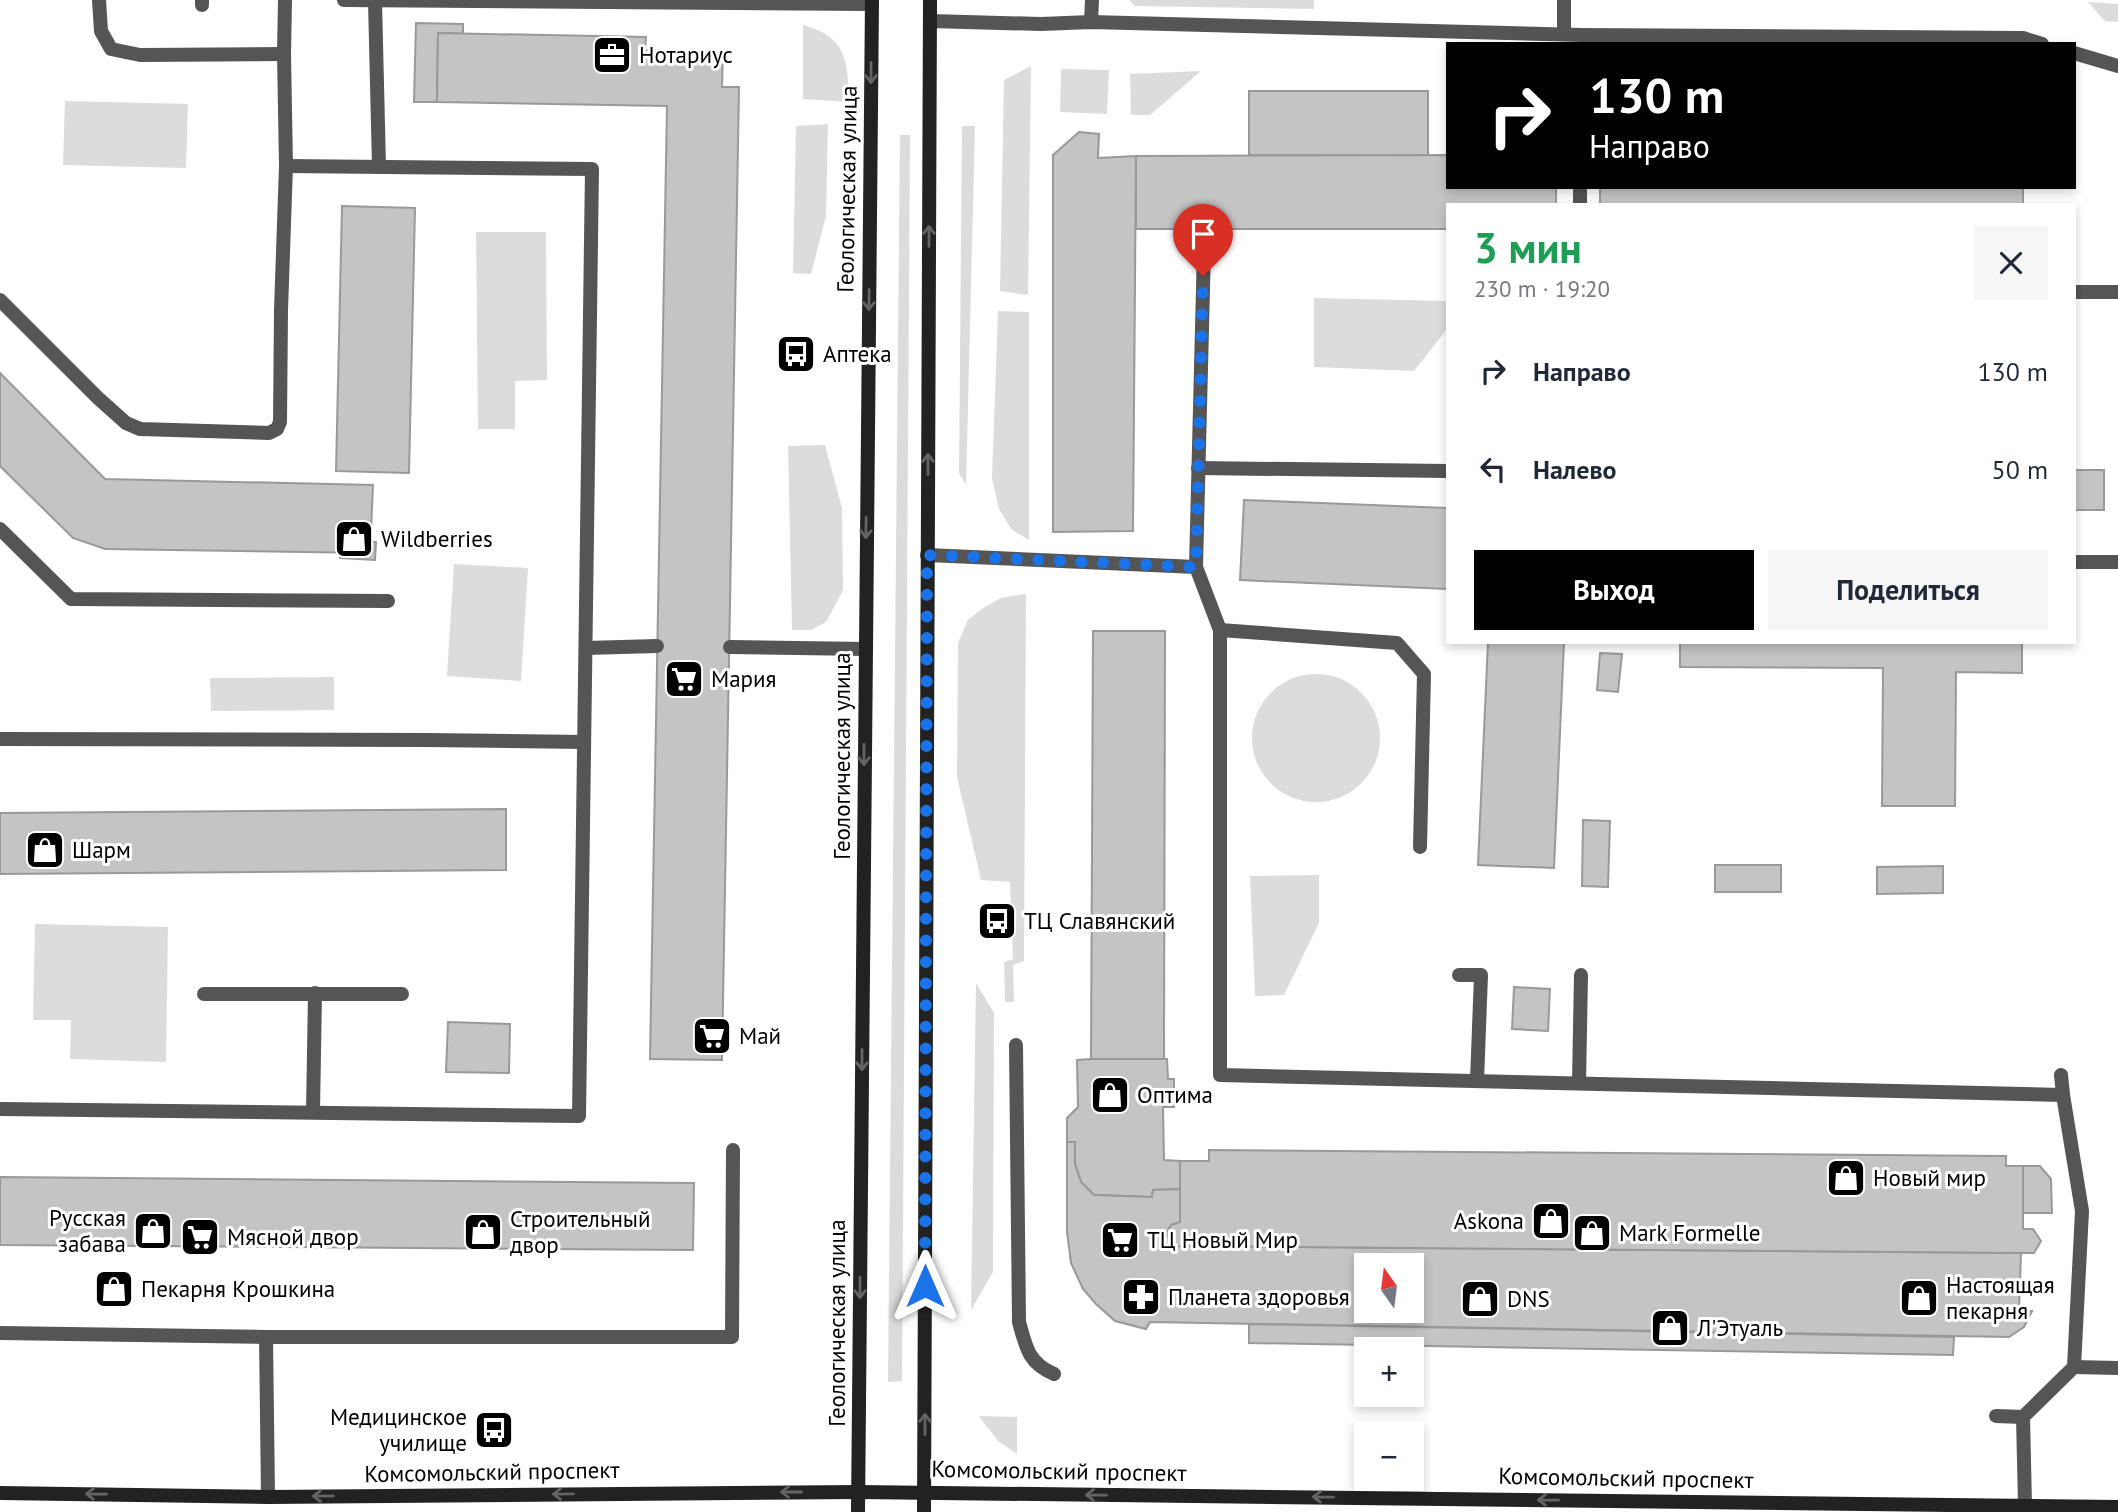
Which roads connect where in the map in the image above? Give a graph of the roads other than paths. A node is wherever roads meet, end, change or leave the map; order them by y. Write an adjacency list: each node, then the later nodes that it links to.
1 (99, 0): 16 (street)
2 (285, 0): 16 (street)
3 (344, 0): 8 (street)
4 (483, 0): 8 (street); 9 (street)
5 (930, 0): 11 (main road)
6 (1092, 0): 12 (street)
7 (1564, 0): 13 (street)
8 (375, 1): 20 (street)
9 (729, 1): 10 (street)
10 (872, 2): 37 (main road, Геологическая улица, one-way to 37)
11 (930, 21): 12 (street); 28 (main road, one-way to 11)
12 (1091, 22): 13 (street)
13 (1564, 34): 14 (street)
14 (1582, 39): 15 (street)
15 (2036, 42)
16 (284, 54): 19 (street)
17 (2076, 54): 18 (street)
18 (2118, 66)
19 (286, 166): 20 (street); 24 (street)
20 (379, 167): 36 (street)
21 (1204, 249): 25 (street)
22 (2076, 292): 23 (street)
23 (2118, 292)
24 (0, 300)
25 (1198, 468): 26 (street); 31 (street)
26 (1446, 471)
27 (0, 529): 32 (street)
28 (927, 555): 31 (street); 62 (main road, one-way to 28)
29 (2076, 562): 30 (street)
30 (2118, 562)
31 (1196, 567): 33 (street)
32 (388, 601)
33 (1220, 630): 40 (street); 48 (street)
34 (657, 646): 36 (street)
35 (730, 647): 37 (street)
36 (586, 648): 39 (street)
37 (865, 649): 61 (main road, Геологическая улица, one-way to 61)
38 (0, 739): 39 (street)
39 (584, 742): 52 (street)
40 (1420, 847)
41 (1459, 975): 48 (street)
42 (1581, 975): 49 (street)
43 (315, 993): 44 (street); 45 (street); 52 (street)
44 (204, 994)
45 (402, 994)
46 (1016, 1045): 58 (street)
47 (2061, 1075): 50 (street)
48 (1477, 1081): 49 (street)
49 (1578, 1083): 50 (street)
50 (2063, 1095): 56 (street)
51 (0, 1108): 52 (street)
52 (313, 1112)
53 (733, 1150): 55 (street)
54 (0, 1333): 55 (street)
55 (266, 1337): 64 (street)
56 (2074, 1367): 57 (street); 60 (street)
57 (2118, 1368)
58 (1054, 1374)
59 (1996, 1416): 60 (street)
60 (2023, 1417): 65 (street)
61 (859, 1492): 62 (main road, Комсомольский проспект); 64 (main road, Комсомольский проспект, one-way to 64); 67 (main road, Геологическая улица)
62 (925, 1492): 65 (main road, Комсомольский проспект, one-way to 62); 68 (main road)
63 (0, 1493): 64 (main road, Комсомольский проспект, one-way to 63)
64 (268, 1497)
65 (2025, 1504): 66 (main road, Комсомольский проспект)
66 (2118, 1507)
67 (858, 1512)
68 (924, 1512)

